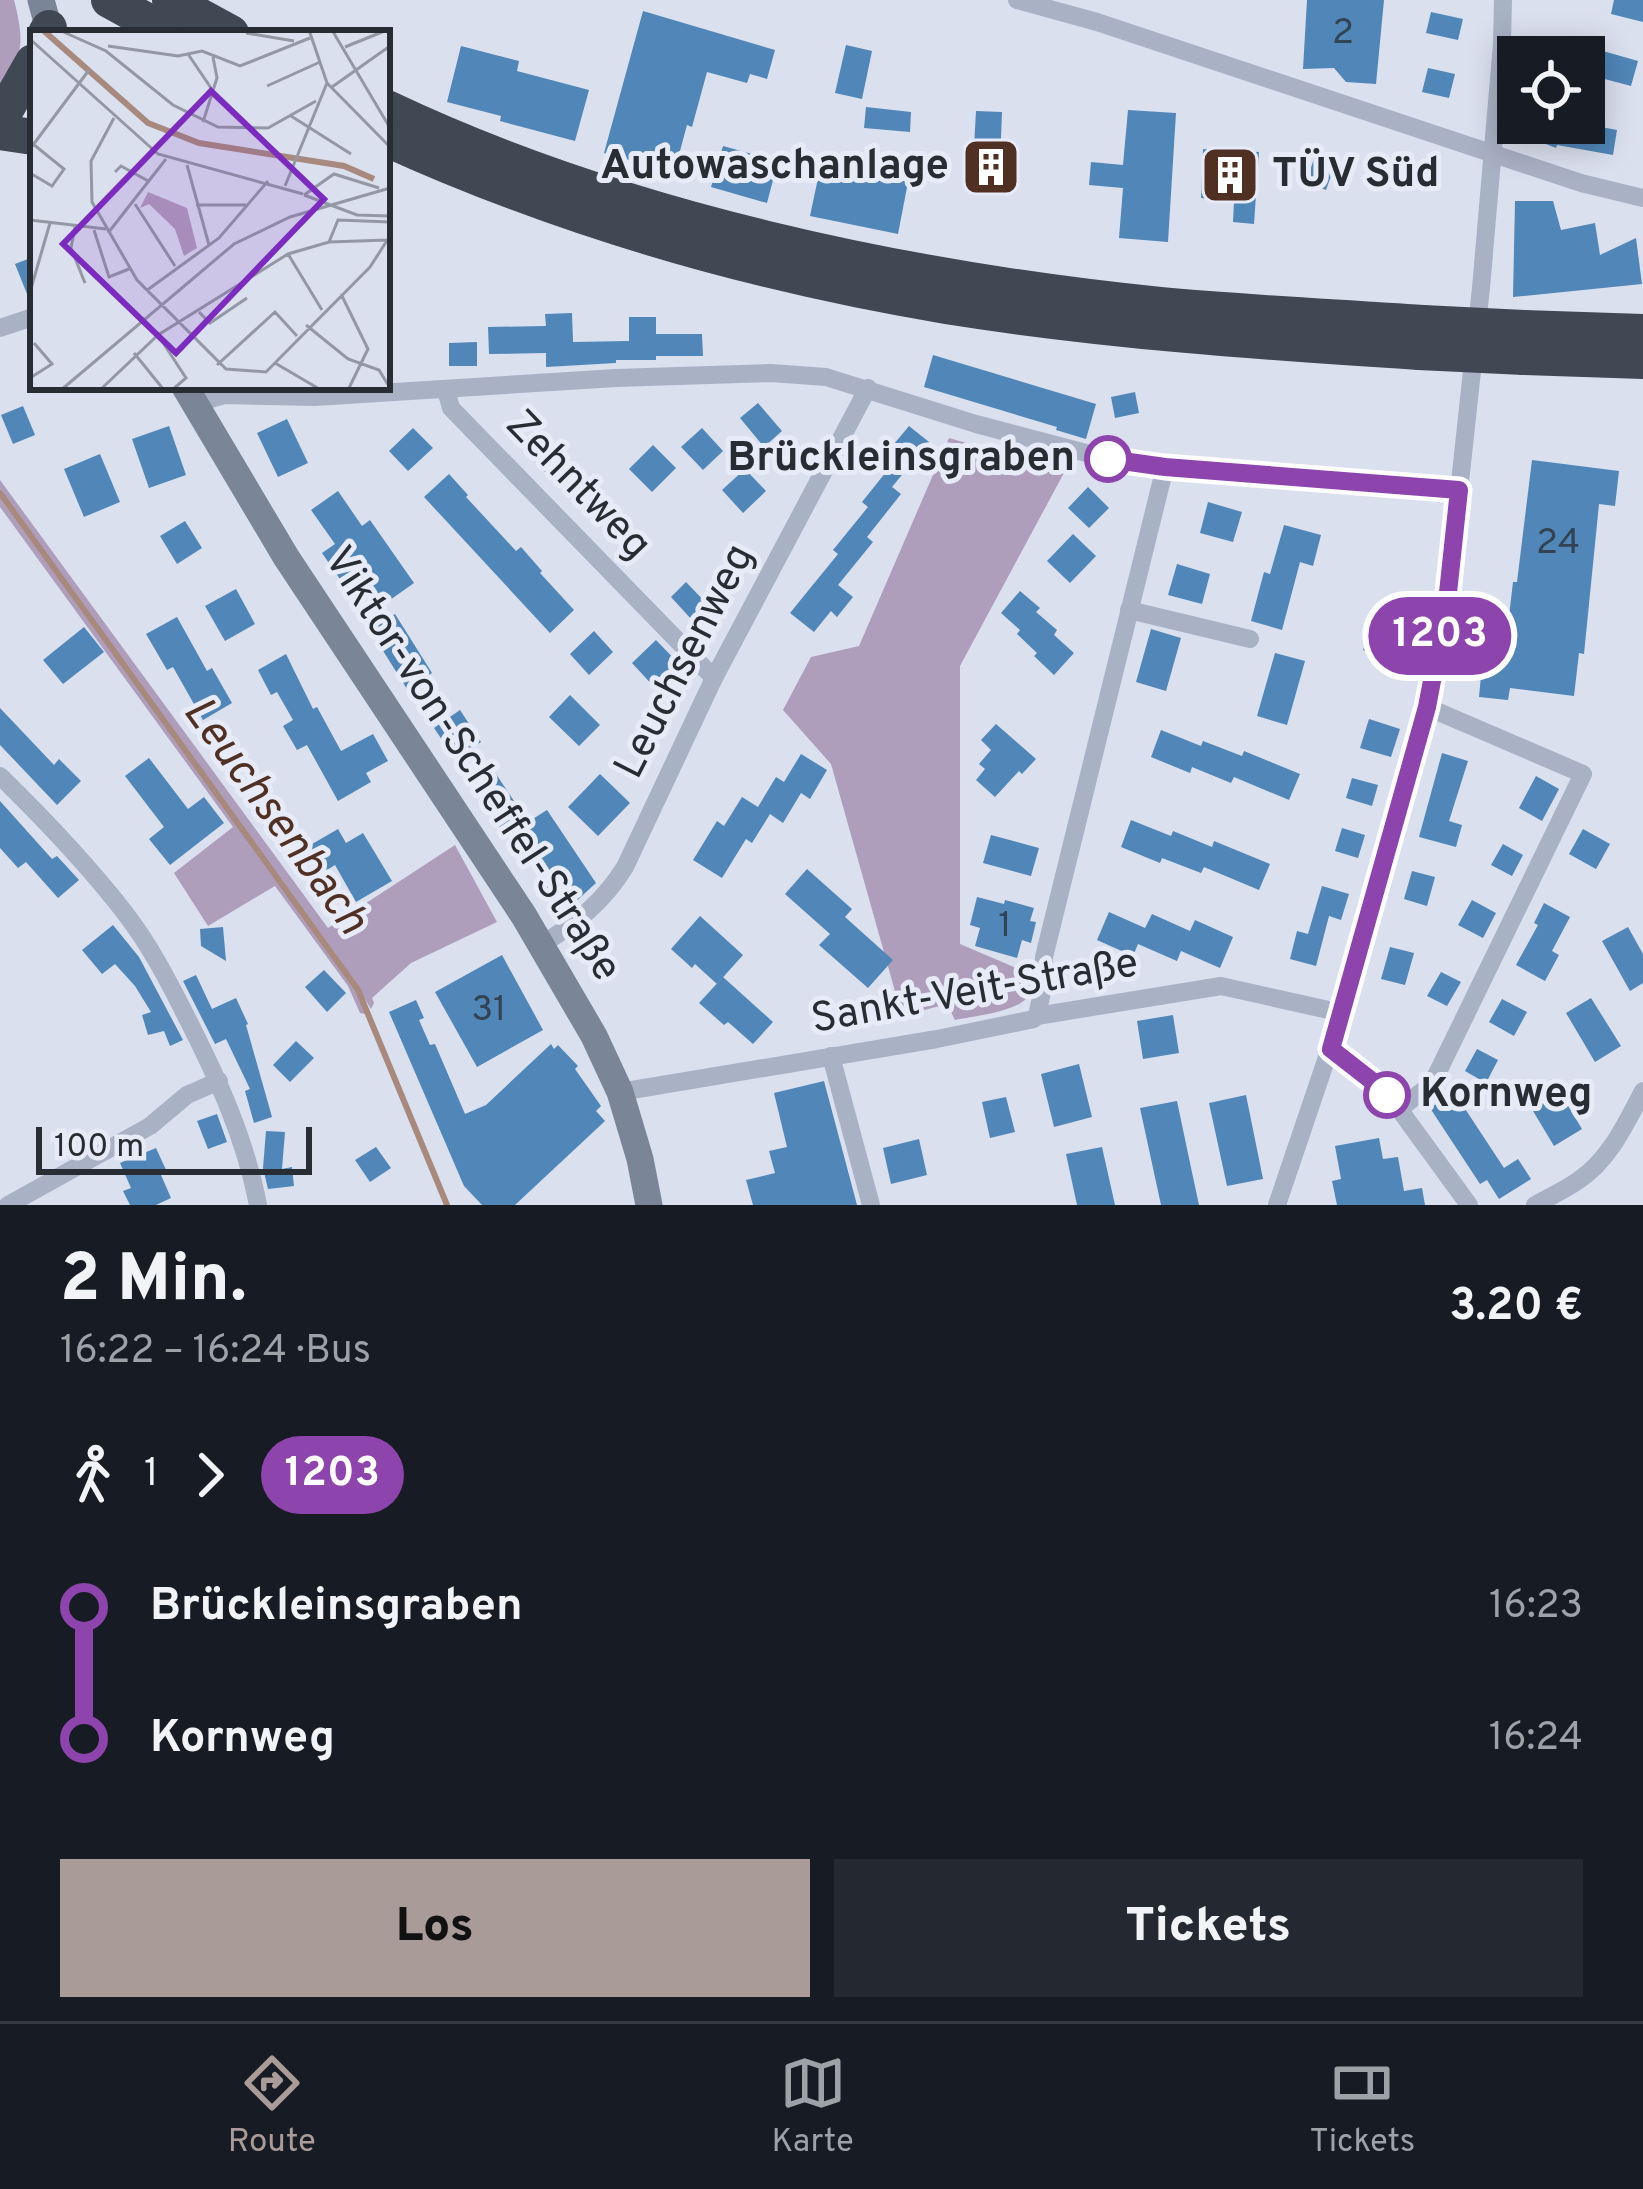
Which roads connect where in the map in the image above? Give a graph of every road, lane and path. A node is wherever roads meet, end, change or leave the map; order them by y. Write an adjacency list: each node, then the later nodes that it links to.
1 (109, 0): 5 (highway)
2 (170, 0): 6 (highway)
3 (1017, 0): 11 (street)
4 (1503, 0): 11 (street)
5 (164, 30)
6 (225, 30)
7 (30, 69): 9 (highway)
8 (390, 109): 17 (highway)
9 (9, 115)
10 (390, 140): 17 (highway)
11 (1493, 155): 13 (street); 24 (street)
12 (1643, 176): 13 (street)
13 (1641, 198)
14 (30, 318): 15 (street)
15 (0, 328)
16 (1643, 332): 18 (highway)
17 (1421, 338): 18 (highway, bridge)
18 (1524, 342): 19 (highway)
19 (1643, 361)
20 (868, 388): 21 (street); 23 (street); 27 (street, Leuchsenweg)
21 (446, 391): 22 (street); 27 (street, Zehntweg)
22 (190, 397): 30 (street, Viktor-von-Scheffel-Straße)
23 (1165, 467): 24 (street); 25 (street)
24 (1459, 490): 28 (street)
25 (1129, 610): 26 (street); 32 (street)
26 (1250, 639)
27 (714, 678): 30 (street, Leuchsenweg)
28 (1427, 707): 31 (street); 38 (street)
29 (0, 776): 35 (street)
30 (542, 944): 37 (street, Viktor-von-Scheffel-Straße)
31 (1342, 1013): 32 (street, Sankt-Veit-Straße); 33 (street)
32 (1036, 1016): 34 (street, Sankt-Veit-Straße)
33 (1331, 1049): 38 (street); 43 (street)
34 (831, 1056): 37 (street, Sankt-Veit-Straße); 42 (street)
35 (219, 1081): 39 (street); 40 (street)
36 (1643, 1091): 45 (street)
37 (620, 1092): 41 (street, Viktor-von-Scheffel-Straße)
38 (1399, 1109): 44 (street)
39 (8, 1205)
40 (258, 1205)
41 (649, 1205)
42 (871, 1205)
43 (1277, 1205)
44 (1468, 1205)
45 (1535, 1205)

